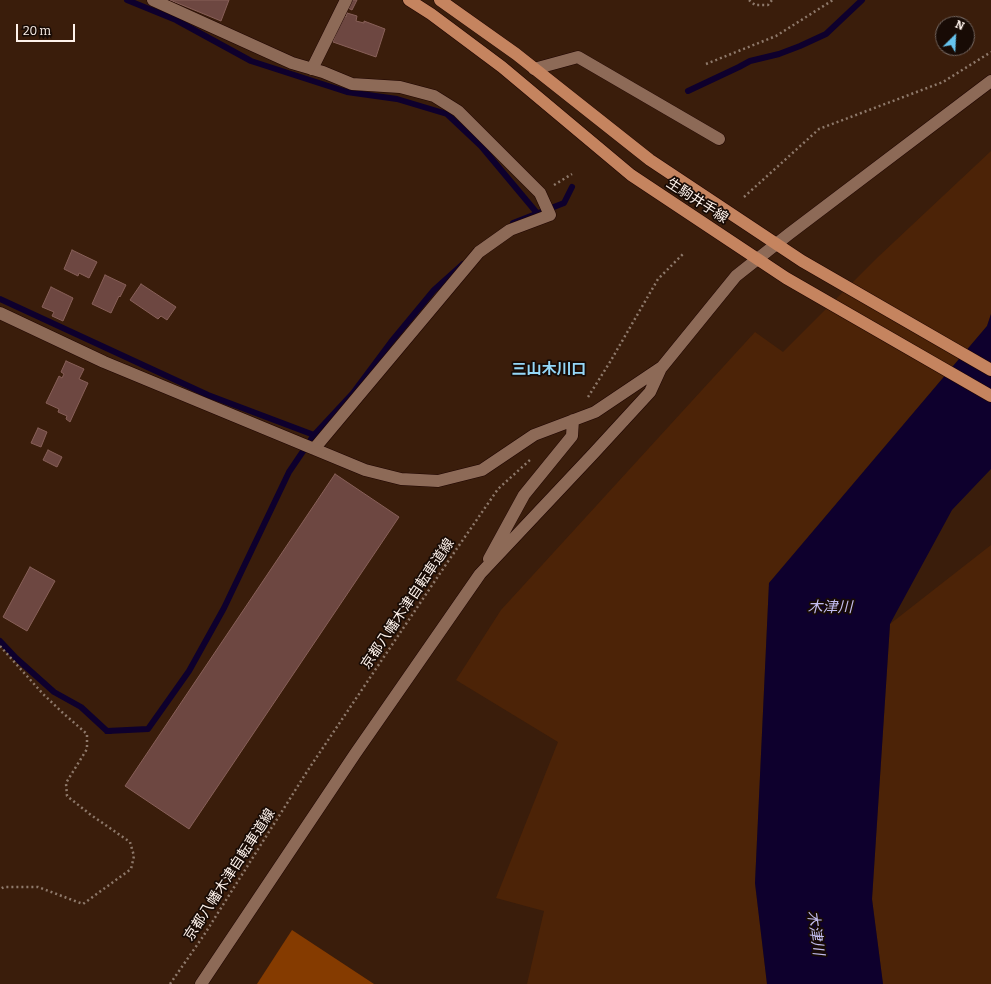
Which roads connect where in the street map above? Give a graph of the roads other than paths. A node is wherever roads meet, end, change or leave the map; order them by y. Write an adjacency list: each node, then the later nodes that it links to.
1 (153, 0): 5 (street)
2 (346, 0): 5 (street)
3 (409, 0): 10 (main road, 生駒井手線)
4 (440, 0): 6 (main road, 生駒井手線)
5 (312, 69): 16 (street)
6 (534, 69): 8 (street); 9 (main road, 生駒井手線)
7 (991, 81): 9 (street)
8 (720, 139)
9 (776, 244): 10 (street); 13 (main road, 生駒井手線)
10 (757, 259): 12 (street); 14 (main road, 生駒井手線)
11 (0, 313): 16 (street)
12 (662, 366): 15 (street); 17 (street)
13 (991, 370)
14 (991, 396)
15 (573, 420): 16 (street); 17 (street)
16 (314, 449)
17 (480, 574): 18 (street)
18 (201, 984)

